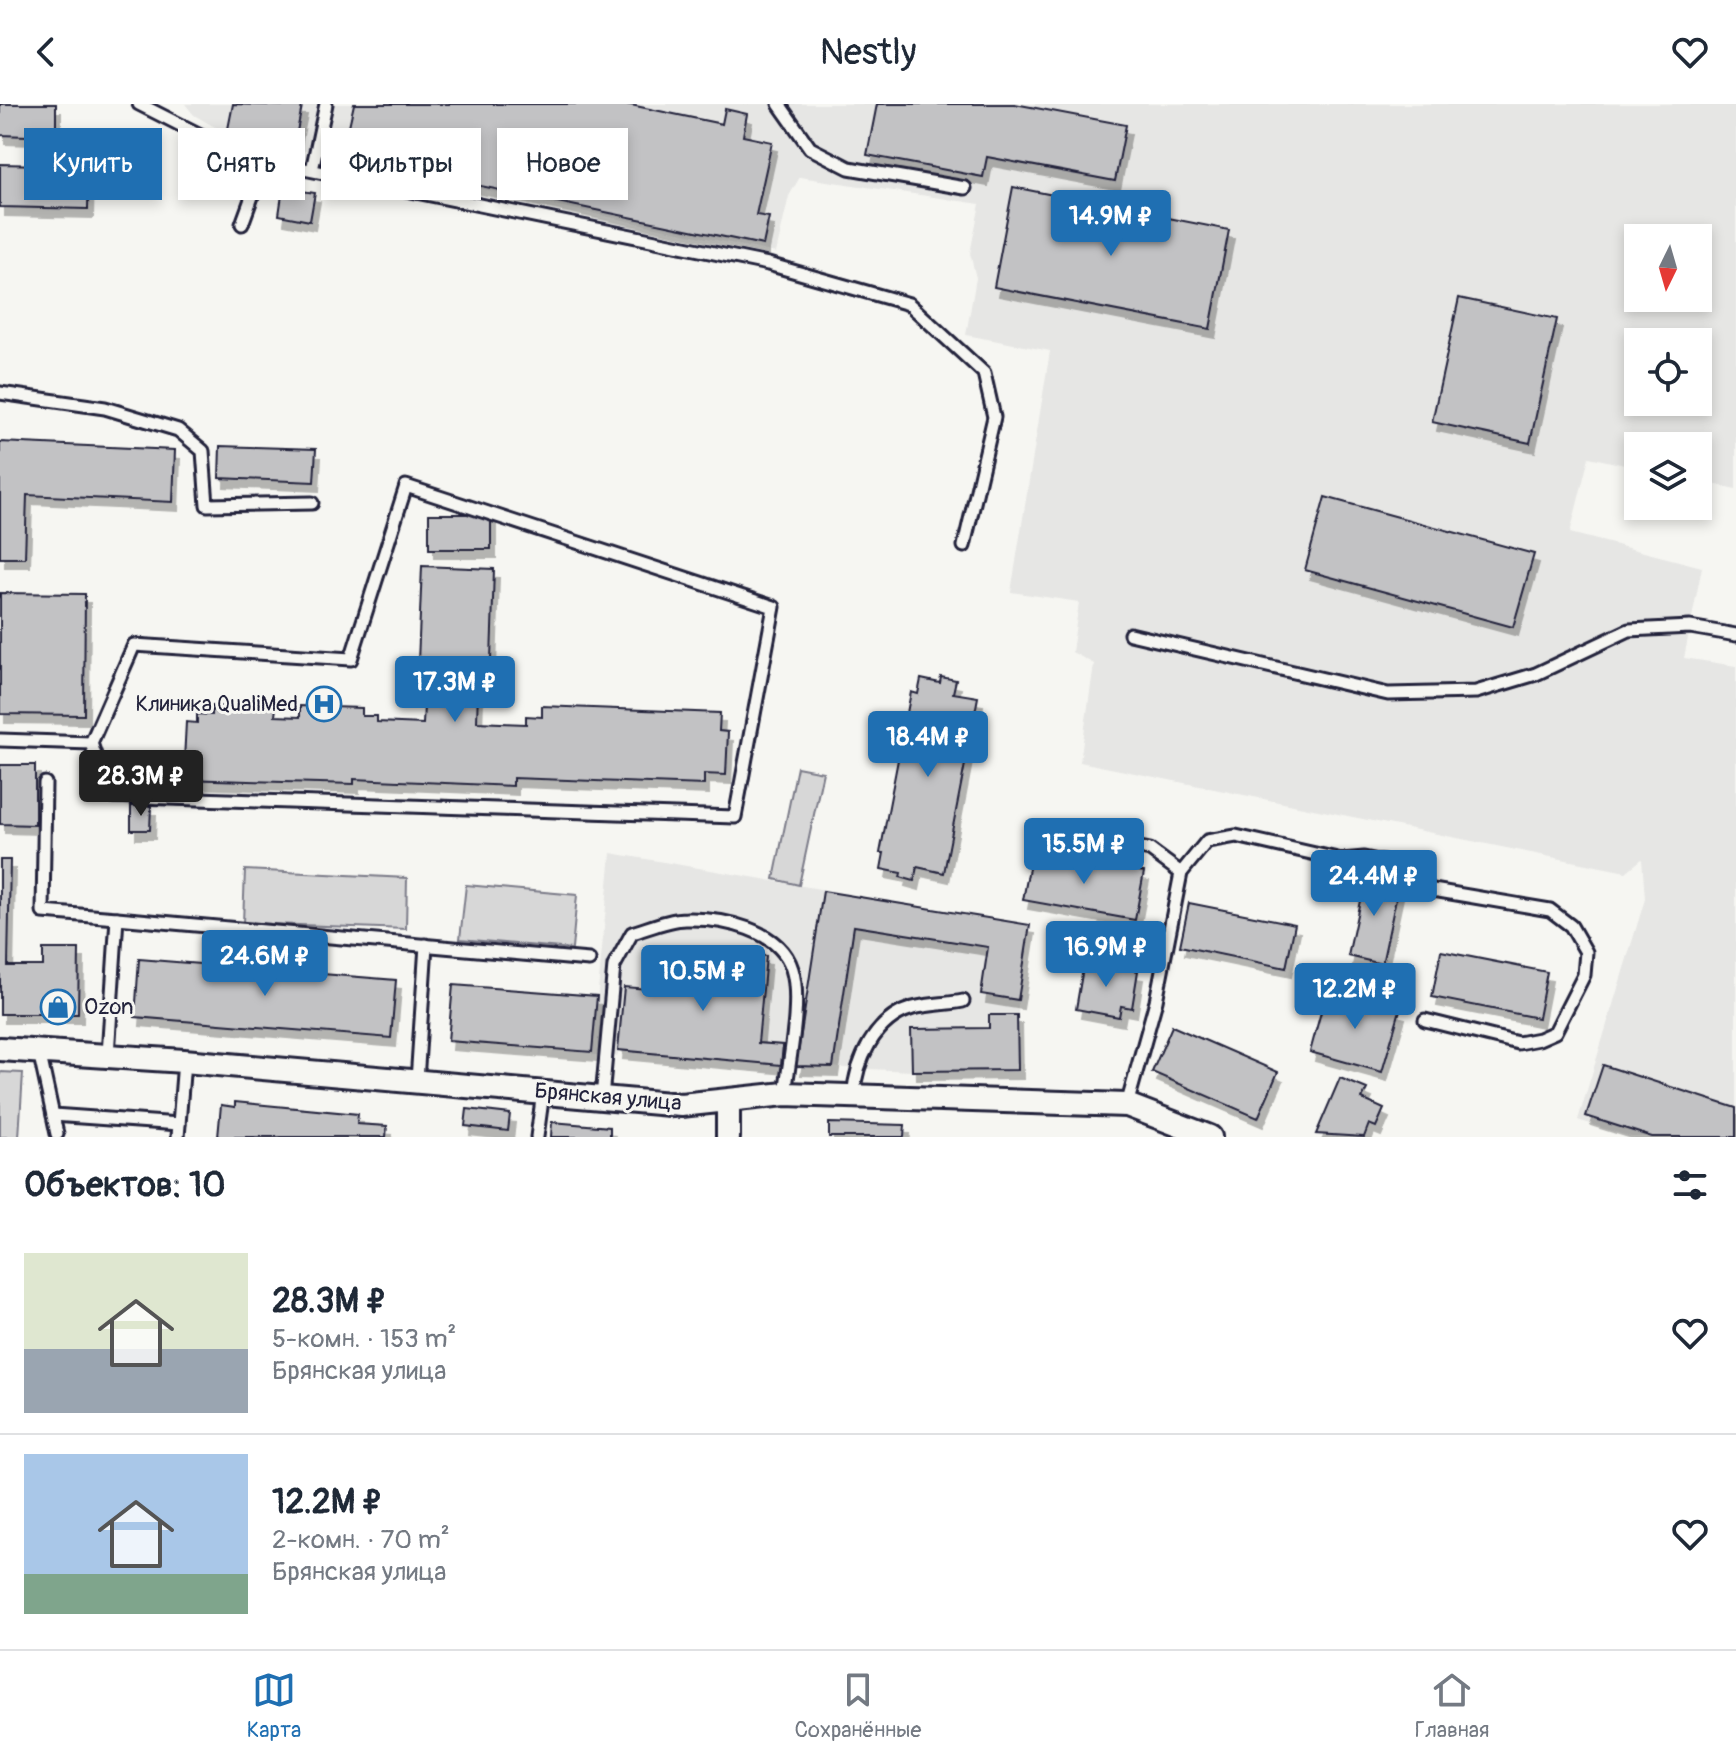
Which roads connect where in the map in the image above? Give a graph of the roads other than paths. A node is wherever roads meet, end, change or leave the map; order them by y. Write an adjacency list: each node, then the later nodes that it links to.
1 (139, 104): 4 (lane)
2 (326, 104): 6 (lane)
3 (779, 104): 7 (lane)
4 (186, 128)
5 (305, 169): 6 (lane)
6 (312, 170): 12 (lane)
7 (965, 188)
8 (251, 200): 9 (lane)
9 (242, 224)
10 (0, 393): 11 (lane)
11 (312, 503)
12 (964, 546)
13 (1130, 634): 14 (lane)
14 (1736, 635)
15 (0, 740): 16 (lane)
16 (91, 743): 16 (lane)
17 (45, 783): 20 (lane)
18 (1063, 832): 19 (lane)
19 (1181, 873): 24 (lane); 35 (lane)
20 (117, 918): 21 (lane); 27 (lane)
21 (426, 945): 22 (lane); 29 (lane)
22 (589, 960)
23 (963, 1001): 32 (lane)
24 (1425, 1020)
25 (0, 1049): 26 (street, Брянская улица)
26 (39, 1051): 27 (street, Брянская улица); 36 (lane)
27 (108, 1055): 28 (street, Брянская улица)
28 (184, 1061): 29 (street, Брянская улица); 37 (lane)
29 (417, 1081): 30 (street, Брянская улица)
30 (543, 1092): 33 (street, Брянская улица); 39 (lane)
31 (785, 1094): 32 (street, Брянская улица); 33 (lane); 34 (street, Брянская улица)
32 (853, 1097): 35 (street, Брянская улица)
33 (602, 1098): 34 (street, Брянская улица)
34 (728, 1102): 40 (street)
35 (1127, 1105): 41 (street, Брянская улица)
36 (53, 1115): 37 (lane); 38 (lane)
37 (179, 1131)
38 (57, 1134)
39 (537, 1137)
40 (728, 1137)
41 (1210, 1137)

